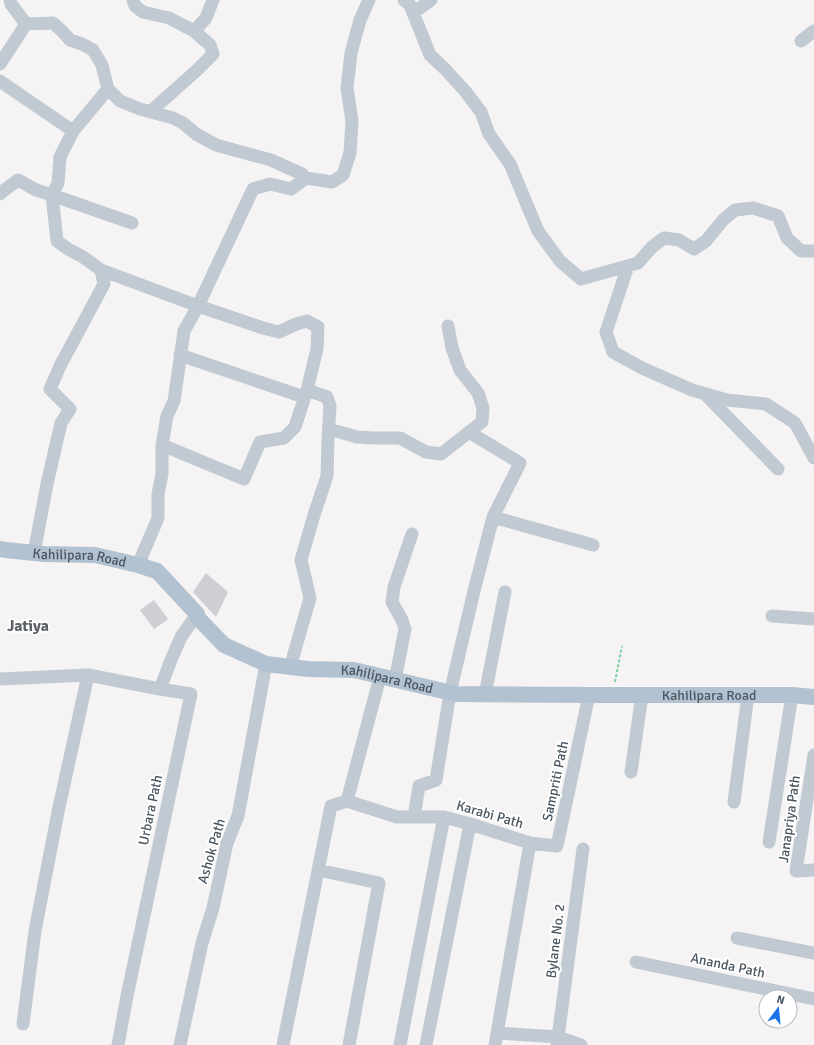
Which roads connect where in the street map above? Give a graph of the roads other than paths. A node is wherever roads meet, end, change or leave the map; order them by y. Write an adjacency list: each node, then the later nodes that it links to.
1 (10, 0): 8 (street)
2 (133, 0): 9 (street)
3 (213, 0): 9 (street)
4 (369, 0): 17 (street)
5 (404, 0): 7 (street)
6 (431, 0): 7 (street)
7 (413, 14): 22 (street)
8 (26, 24): 12 (street); 14 (street)
9 (194, 31): 15 (street)
10 (814, 31): 11 (street)
11 (801, 41)
12 (0, 64)
13 (0, 81): 16 (street)
14 (108, 89): 15 (street); 16 (street)
15 (150, 112): 17 (street)
16 (73, 131): 19 (street)
17 (306, 178): 24 (street)
18 (0, 194): 19 (street)
19 (52, 195): 20 (street); 23 (street)
20 (132, 223)
21 (814, 251): 22 (street)
22 (628, 266): 28 (street)
23 (101, 270): 24 (street); 38 (street)
24 (198, 306): 26 (street); 27 (street)
25 (448, 326): 30 (street)
26 (180, 355): 27 (street); 31 (street)
27 (305, 393): 29 (street); 31 (street)
28 (704, 393): 32 (street); 33 (street)
29 (329, 429): 30 (street); 45 (street)
30 (469, 432): 34 (street)
31 (162, 445): 39 (street)
32 (814, 458)
33 (778, 469)
34 (493, 517): 36 (street); 50 (street)
35 (412, 534): 47 (street)
36 (593, 545)
37 (0, 549): 38 (main road, Kahilipara Road)
38 (34, 553): 39 (main road, Kahilipara Road)
39 (138, 564): 41 (main road, Kahilipara Road)
40 (505, 592): 51 (street)
41 (197, 614): 44 (main road, Kahilipara Road); 49 (street)
42 (772, 616): 43 (street)
43 (814, 619)
44 (266, 664): 45 (main road, Kahilipara Road); 77 (street, Ashok Path)
45 (291, 667): 47 (main road, Kahilipara Road)
46 (88, 676): 48 (street); 49 (street); 73 (street)
47 (388, 678): 50 (main road, Kahilipara Road); 59 (street)
48 (0, 679)
49 (160, 689): 76 (street, Urbara Path)
50 (450, 693): 51 (main road, Kahilipara Road); 61 (street)
51 (485, 695): 52 (main road, Kahilipara Road)
52 (589, 695): 53 (main road, Kahilipara Road); 65 (street, Sampriti Path)
53 (642, 695): 54 (main road, Kahilipara Road); 58 (street)
54 (748, 695): 55 (main road, Kahilipara Road); 60 (street)
55 (792, 695): 56 (main road, Kahilipara Road); 64 (street)
56 (814, 697)
57 (814, 755): 68 (street, Janapriya Path)
58 (631, 772)
59 (347, 801): 61 (street); 67 (street)
60 (734, 802)
61 (414, 817): 62 (street)
62 (444, 817): 63 (street, Karabi Path); 80 (street, Karabi Path)
63 (470, 824): 65 (street, Karabi Path); 81 (street)
64 (769, 842)
65 (530, 843): 74 (street, Karabi Path)
66 (583, 849): 75 (street, Bylane No. 2)
67 (318, 870): 78 (street); 79 (street)
68 (814, 870)
69 (737, 938): 70 (street)
70 (814, 953)
71 (636, 962): 72 (street, Ananda Path)
72 (814, 999)
73 (23, 1024)
74 (496, 1039): 75 (street)
75 (558, 1041): 82 (street)
76 (118, 1045)
77 (180, 1045)
78 (283, 1045)
79 (349, 1045)
80 (400, 1045)
81 (426, 1045)
82 (580, 1045)

